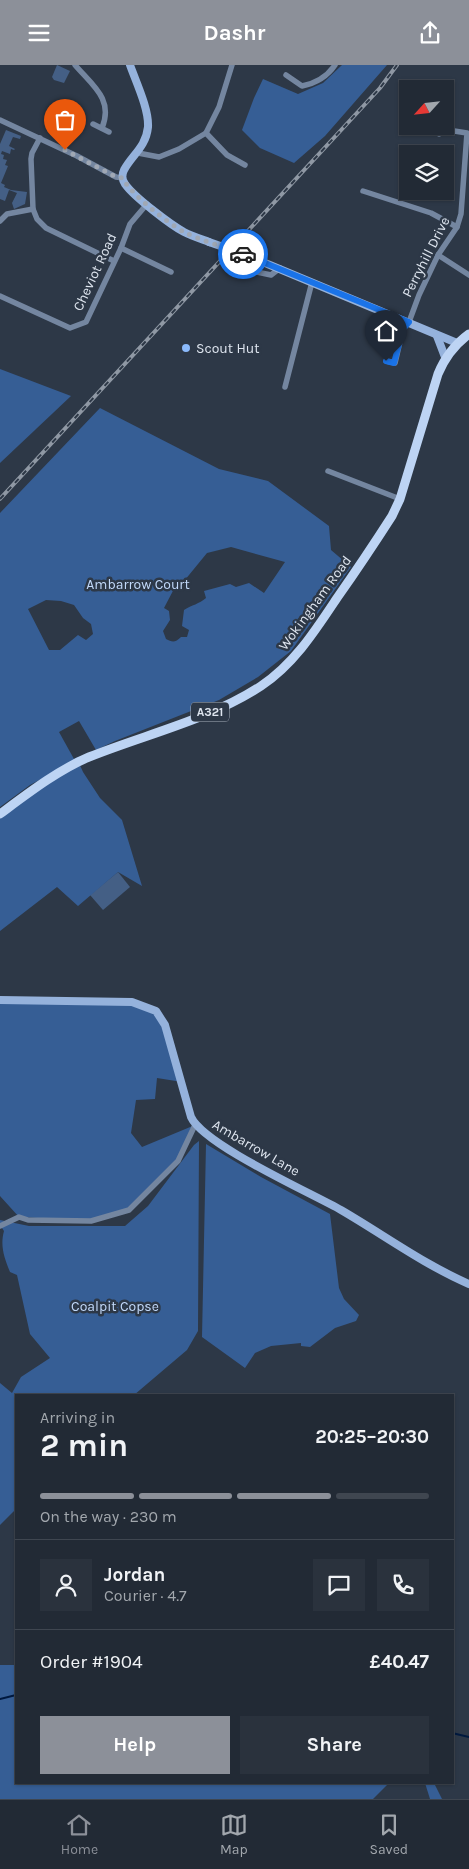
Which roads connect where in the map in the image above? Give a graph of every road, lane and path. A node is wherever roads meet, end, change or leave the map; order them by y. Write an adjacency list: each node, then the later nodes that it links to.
1 (75, 65): 9 (street)
2 (130, 65): 14 (street)
3 (231, 65): 12 (street)
4 (326, 65): 5 (street)
5 (334, 68): 6 (street)
6 (286, 75)
7 (0, 120): 13 (street)
8 (93, 124): 9 (street)
9 (102, 128): 11 (street)
10 (454, 131): 16 (street, Perryhill Drive)
11 (109, 132)
12 (206, 133): 14 (street); 15 (street)
13 (40, 138): 17 (street); 20 (street)
14 (138, 153): 17 (street)
15 (245, 165)
16 (467, 175): 22 (street, Perryhill Drive)
17 (123, 178): 19 (street)
18 (363, 191): 22 (street)
19 (147, 205): 23 (street, Cheviot Road); 26 (street, bridge)
20 (33, 209): 21 (street); 25 (street)
21 (0, 221)
22 (457, 227): 24 (street, Perryhill Drive)
23 (121, 248): 25 (street, Cheviot Road); 28 (street)
24 (438, 255): 29 (street); 32 (street, Perryhill Drive)
25 (114, 261): 31 (street, Cheviot Road)
26 (280, 268): 27 (street); 30 (street)
27 (243, 269)
28 (171, 272)
29 (469, 275)
30 (312, 282): 32 (street); 38 (street)
31 (0, 296)
32 (409, 322): 34 (street); 37 (street, Perryhill Drive)
33 (469, 334): 35 (main road, A321)
34 (438, 336): 35 (street); 36 (street)
35 (457, 343): 36 (main road, Wokingham Road / A321)
36 (445, 357): 40 (main road, Wokingham Road / A321)
37 (386, 361)
38 (285, 387)
39 (328, 471): 40 (street)
40 (400, 499): 41 (main road, Wokingham Road / A321)
41 (0, 814)
42 (0, 1000): 43 (street, Ambarrow Lane)
43 (195, 1125): 44 (street); 45 (street, Ambarrow Lane)
44 (0, 1226)
45 (469, 1284)

